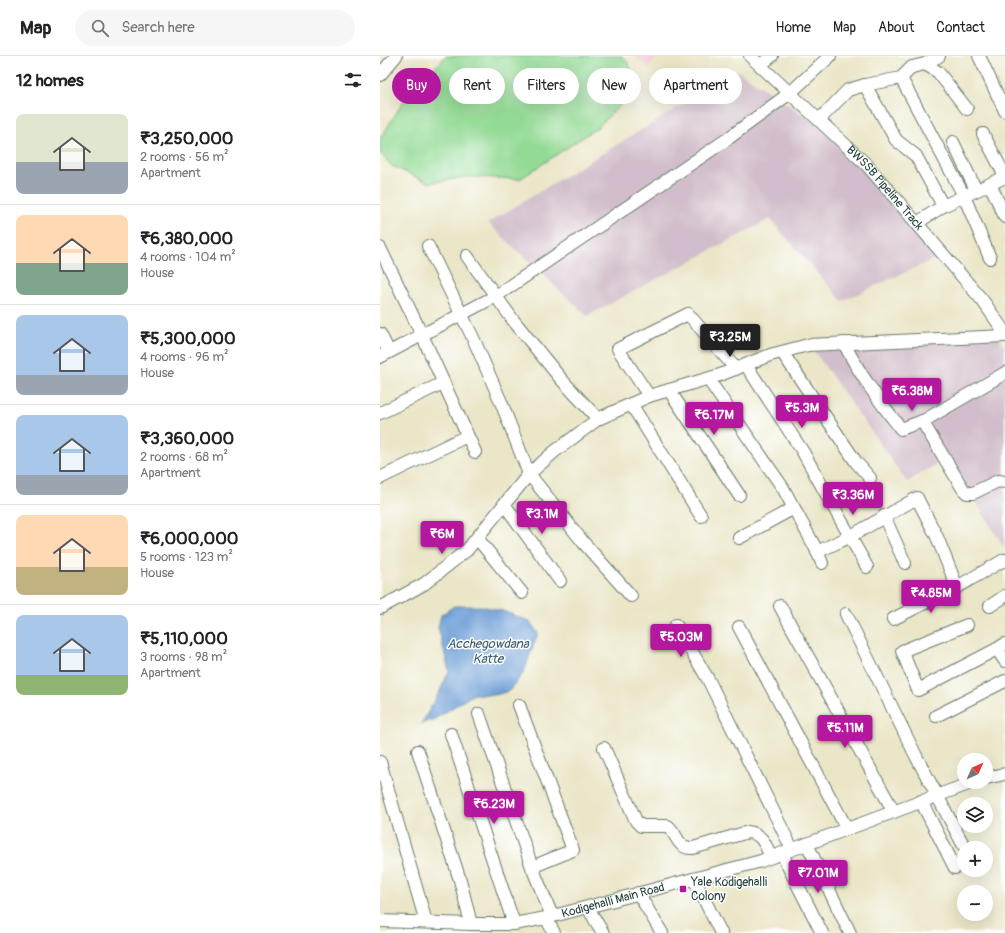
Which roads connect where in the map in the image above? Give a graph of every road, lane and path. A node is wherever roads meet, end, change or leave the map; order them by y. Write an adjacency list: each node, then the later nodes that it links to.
1 (396, 56): 9 (street)
2 (750, 56): 8 (street, BWSSB Pipeline Track)
3 (772, 56): 8 (street)
4 (830, 56): 12 (street)
5 (979, 56): 14 (street)
6 (931, 59): 7 (street); 13 (street)
7 (909, 62): 10 (street)
8 (760, 65): 12 (street, BWSSB Pipeline Track)
9 (380, 76)
10 (901, 78): 11 (street); 21 (street)
11 (865, 85): 15 (street); 22 (street)
12 (790, 93): 15 (street, BWSSB Pipeline Track); 29 (street)
13 (967, 109)
14 (1005, 111)
15 (819, 120): 24 (street, BWSSB Pipeline Track)
16 (983, 134): 18 (street)
17 (953, 142): 20 (street)
18 (1005, 176): 19 (street)
19 (990, 184): 20 (street); 23 (street)
20 (976, 190): 21 (street)
21 (964, 196): 22 (street); 28 (street)
22 (943, 206): 24 (street)
23 (1005, 217)
24 (917, 223): 32 (street, BWSSB Pipeline Track)
25 (428, 246): 30 (street)
26 (380, 248): 33 (street)
27 (467, 256): 29 (street)
28 (990, 258)
29 (496, 296): 30 (street); 45 (street)
30 (461, 315): 33 (street); 49 (street)
31 (380, 334): 36 (street)
32 (1005, 334): 34 (street)
33 (422, 335): 36 (street); 40 (street)
34 (844, 343): 35 (street); 46 (street)
35 (782, 352): 37 (street); 51 (street)
36 (384, 354)
37 (741, 367): 39 (street); 42 (street); 58 (street)
38 (1005, 373): 46 (street)
39 (708, 379): 41 (street); 55 (street)
40 (444, 383): 44 (street); 47 (street)
41 (669, 390): 42 (street); 53 (street)
42 (649, 396): 43 (street)
43 (631, 404): 45 (street); 56 (street)
44 (380, 413)
45 (598, 419): 49 (street)
46 (922, 421): 52 (street)
47 (467, 436): 48 (street); 50 (street)
48 (475, 452)
49 (529, 474): 54 (street); 67 (street)
50 (380, 478)
51 (870, 478)
52 (1005, 482)
53 (739, 495)
54 (504, 504): 59 (street); 64 (street)
55 (794, 508): 58 (street); 60 (street)
56 (701, 516)
57 (884, 516): 58 (street); 62 (street); 65 (street)
58 (851, 536): 63 (street)
59 (477, 538): 66 (street); 71 (street)
60 (739, 538)
61 (1005, 561): 65 (street)
62 (905, 563)
63 (867, 567)
64 (560, 581)
65 (957, 587): 73 (street)
66 (522, 593)
67 (631, 596)
68 (1005, 596): 70 (street)
69 (780, 606): 92 (street)
70 (990, 606)
71 (380, 608)
72 (846, 614): 90 (street)
73 (893, 619)
74 (676, 625): 96 (street)
75 (967, 625): 77 (street)
76 (738, 627): 93 (street)
77 (1001, 646): 78 (street)
78 (1005, 662)
79 (1005, 681): 82 (street)
80 (519, 705): 97 (street)
81 (479, 714): 97 (street)
82 (936, 716)
83 (451, 734): 106 (street)
84 (604, 748): 96 (street)
85 (418, 751): 105 (street)
86 (380, 762): 104 (street)
87 (1005, 774): 88 (street)
88 (993, 777)
89 (957, 788): 90 (street, Kodigehalli Main Road)
90 (937, 795): 91 (street, Kodigehalli Main Road); 94 (street)
91 (922, 801): 92 (street, Kodigehalli Main Road); 98 (street)
92 (894, 812): 93 (street, Kodigehalli Main Road)
93 (846, 829): 95 (street, Kodigehalli Main Road)
94 (961, 841)
95 (806, 844): 96 (street, Kodigehalli Main Road); 113 (street)
96 (781, 853): 99 (street, Kodigehalli Main Road); 112 (street)
97 (532, 867): 102 (street)
98 (955, 868)
99 (694, 878): 100 (street, Kodigehalli Main Road); 111 (street)
100 (638, 893): 101 (street, Kodigehalli Main Road); 110 (street)
101 (588, 908): 102 (street, Kodigehalli Main Road); 109 (street)
102 (549, 917): 106 (street, Kodigehalli Main Road); 108 (street)
103 (380, 921): 104 (street, Kodigehalli Main Road)
104 (426, 922): 107 (street, Kodigehalli Main Road)
105 (471, 924): 106 (street, Kodigehalli Main Road); 107 (street, Kodigehalli Main Road)
106 (514, 924)
107 (446, 928)
108 (554, 933)
109 (603, 933)
110 (662, 933)
111 (721, 933)
112 (822, 933)
113 (850, 933)

